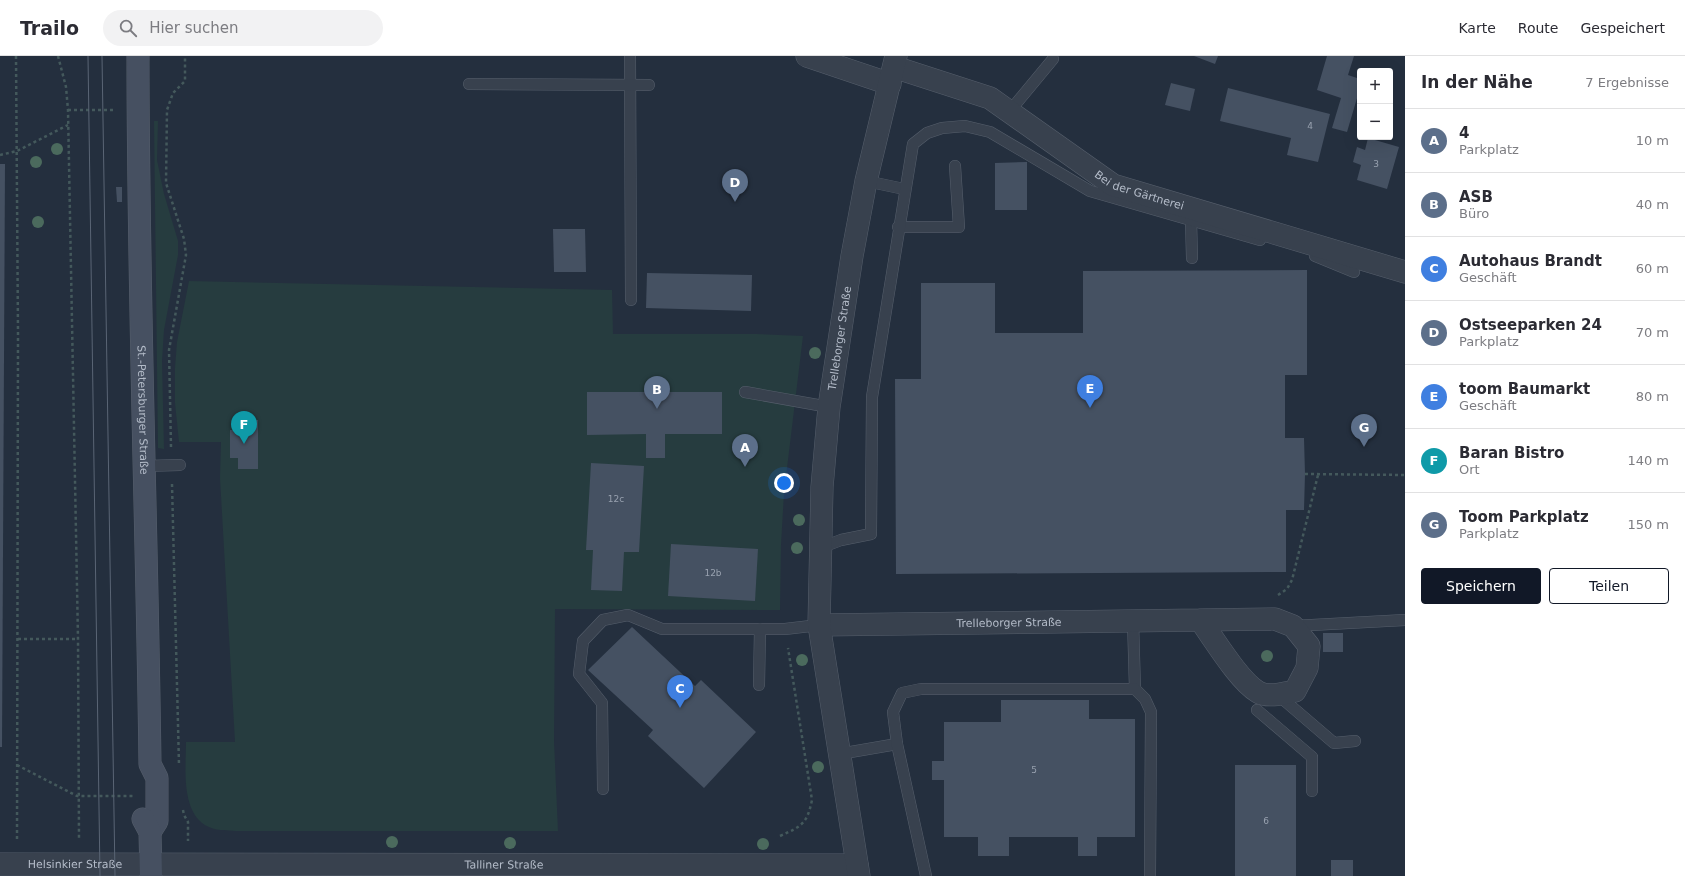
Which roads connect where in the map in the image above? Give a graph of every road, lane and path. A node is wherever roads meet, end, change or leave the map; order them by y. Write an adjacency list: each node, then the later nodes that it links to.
1 (16, 56): 16 (path)
2 (58, 56): 12 (path)
3 (138, 56): 30 (main road, St.-Petersburger Straße)
4 (185, 56): 29 (path)
5 (630, 56): 10 (lane)
6 (807, 56): 8 (street, Bei der Gärtnerei)
7 (1053, 59): 14 (lane)
8 (893, 69): 14 (street, Bei der Gärtnerei); 19 (street, Trelleborger Straße)
9 (469, 84): 10 (lane)
10 (631, 85): 11 (lane); 26 (lane)
11 (649, 85)
12 (68, 110): 13 (path); 15 (path)
13 (116, 110)
14 (1009, 112): 25 (street, Bei der Gärtnerei)
15 (68, 125): 16 (path); 44 (path)
16 (17, 151): 17 (path); 43 (path)
17 (0, 155)
18 (955, 166): 22 (lane)
19 (866, 181): 20 (lane); 28 (street, Trelleborger Straße)
20 (904, 189): 21 (lane); 22 (lane)
21 (1191, 220): 23 (lane); 24 (lane)
22 (898, 227): 34 (lane)
23 (1192, 258)
24 (1354, 272)
25 (1405, 272)
26 (631, 300)
27 (745, 392): 28 (lane)
28 (829, 407): 34 (street, Trelleborger Straße)
29 (176, 465): 30 (lane); 54 (path)
30 (145, 466): 52 (main road, St.-Petersburger Straße)
31 (1305, 474): 32 (path)
32 (1318, 475): 33 (path); 35 (path)
33 (1405, 475)
34 (820, 548): 39 (street, Trelleborger Straße)
35 (1277, 596)
36 (1200, 620): 38 (street, Trelleborger Straße); 40 (street, Trelleborger Straße); 47 (street)
37 (1405, 620): 40 (lane)
38 (1134, 621): 39 (street, Trelleborger Straße); 46 (lane)
39 (819, 625): 42 (lane); 51 (street, Trelleborger Straße)
40 (1293, 626): 47 (street)
41 (760, 630): 42 (lane); 45 (lane); 55 (lane)
42 (785, 630): 61 (path)
43 (18, 639): 44 (path); 53 (path)
44 (78, 639): 57 (path)
45 (759, 685)
46 (1135, 689): 50 (lane); 69 (lane)
47 (1278, 695): 49 (lane)
48 (1257, 710): 56 (lane)
49 (1355, 741)
50 (897, 744): 51 (lane); 68 (lane)
51 (839, 754): 67 (street, Trelleborger Straße)
52 (150, 764): 58 (main road, St.-Petersburger Straße); 60 (main road, St.-Petersburger Straße)
53 (17, 765): 57 (path); 62 (path)
54 (179, 773)
55 (603, 789)
56 (1312, 791)
57 (78, 796): 58 (path); 59 (path)
58 (142, 796): 60 (main road, St.-Petersburger Straße)
59 (78, 832)
60 (150, 832): 63 (main road, St.-Petersburger Straße)
61 (780, 836)
62 (8, 864): 63 (street, Helsinkier Straße)
63 (151, 870): 64 (street, Talliner Straße)
64 (557, 870): 65 (street, Talliner Straße)
65 (628, 870): 66 (street, Talliner Straße)
66 (719, 870): 67 (street, Talliner Straße)
67 (858, 870)
68 (926, 876)
69 (1150, 876)

